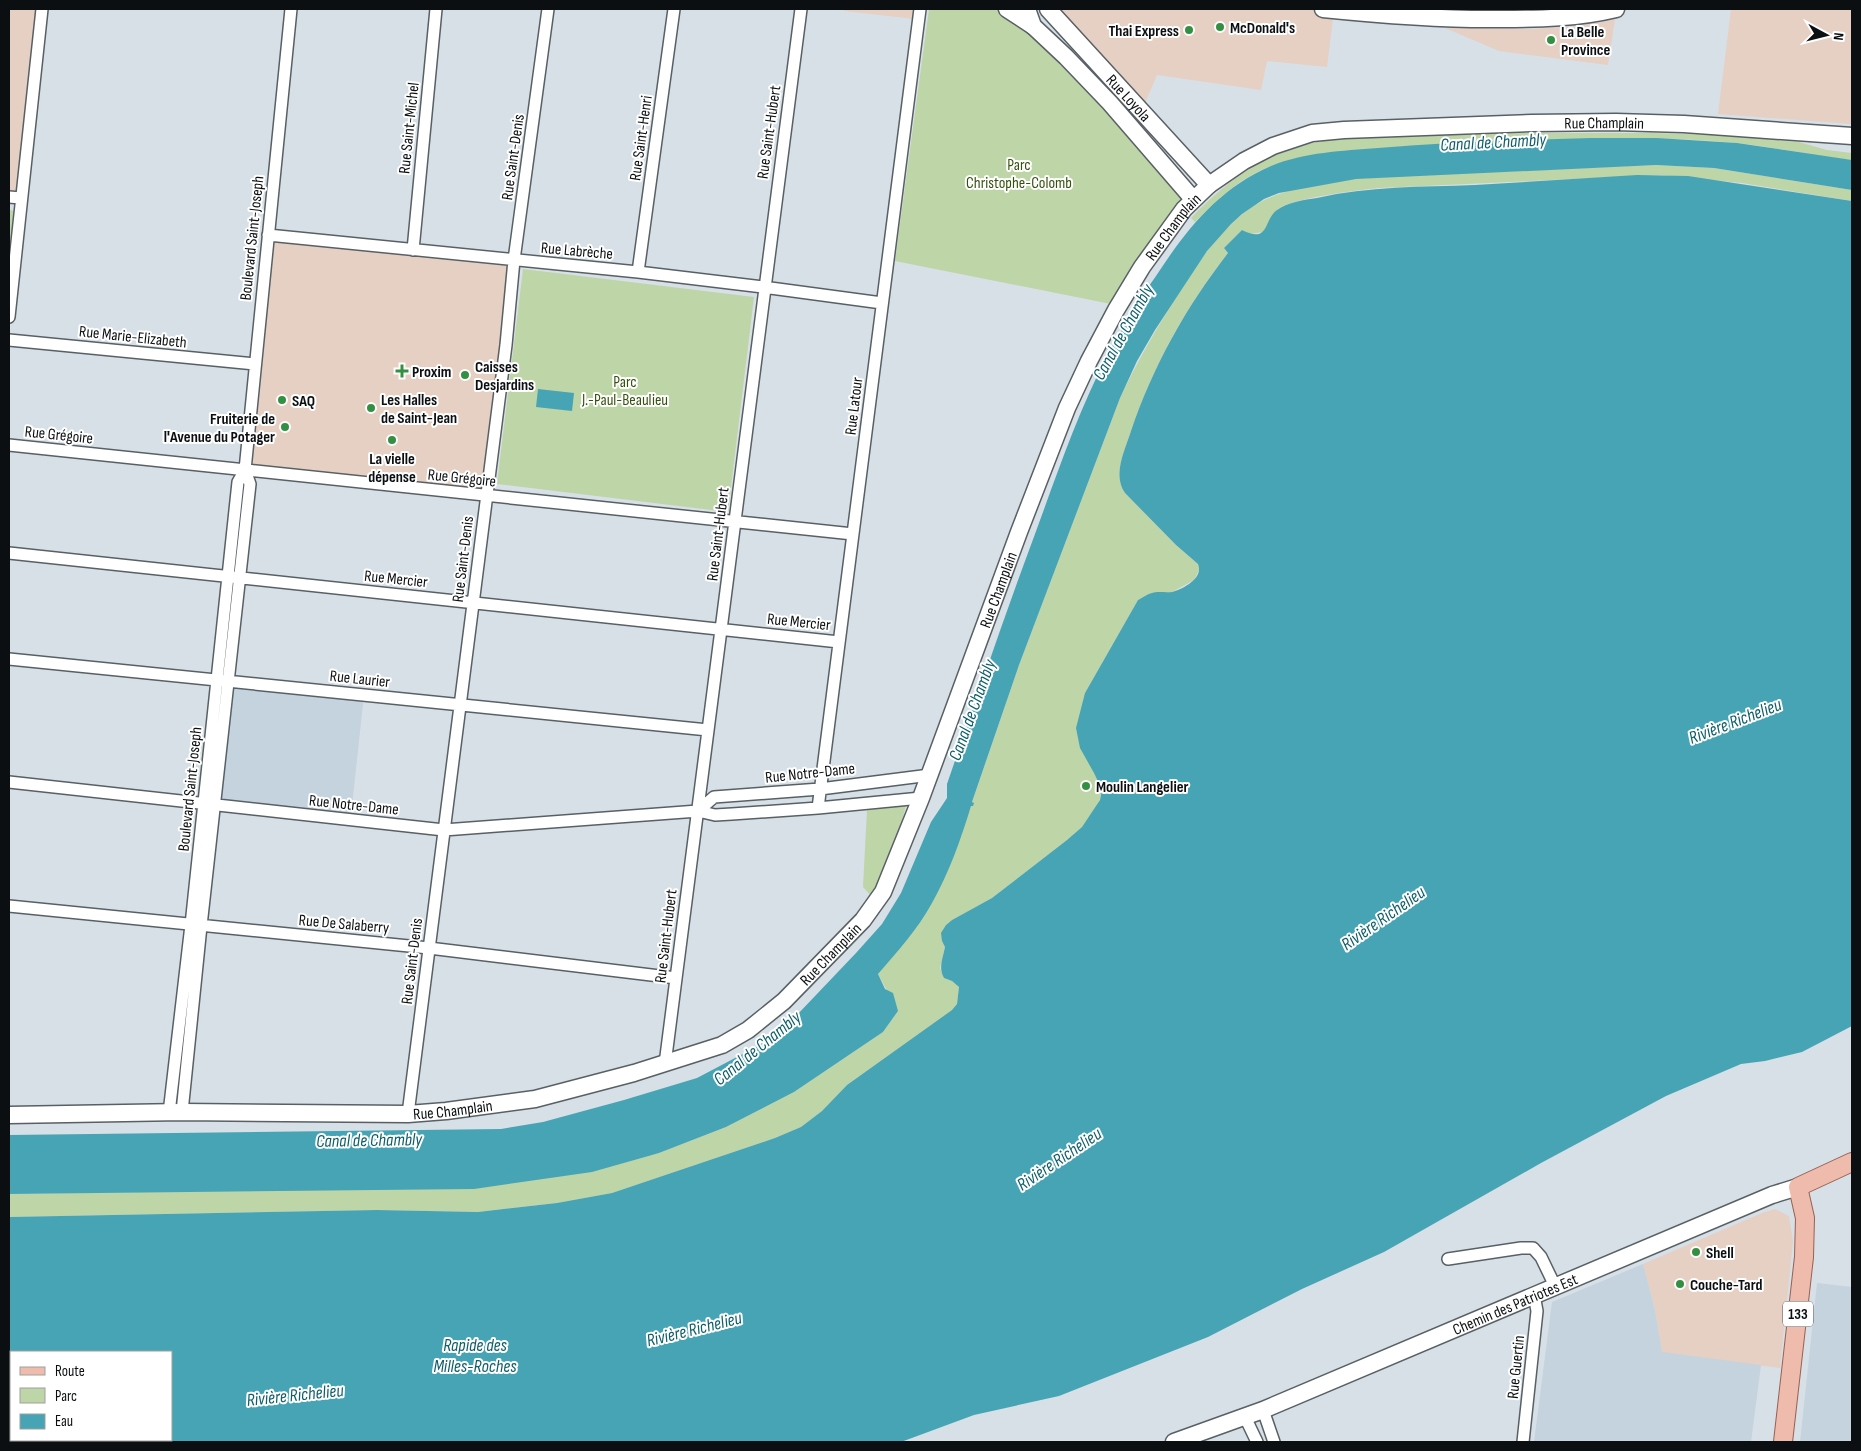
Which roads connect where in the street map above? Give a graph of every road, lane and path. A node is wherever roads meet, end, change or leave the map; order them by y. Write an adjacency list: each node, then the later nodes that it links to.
1 (42, 9): 21 (street)
2 (291, 9): 24 (street, Boulevard Saint-Joseph)
3 (436, 9): 25 (street, Rue Saint-Michel)
4 (548, 9): 26 (street, Rue Saint-Denis)
5 (674, 9): 27 (street, Rue Saint-Henri)
6 (801, 9): 28 (street, Rue Saint-Hubert)
7 (920, 9): 29 (street, Rue Latour)
8 (1007, 9): 15 (street, Rue Loyola)
9 (1027, 9): 15 (street, Rue Loyola)
10 (1048, 9): 16 (street, Rue Loyola)
11 (1323, 9): 13 (street)
12 (1616, 9): 14 (street)
13 (1388, 12): 14 (street)
14 (1516, 14)
15 (1033, 26): 17 (street, Rue Loyola)
16 (1125, 91): 17 (street); 19 (street, Rue Loyola)
17 (1110, 103): 22 (street, Rue Loyola)
18 (1852, 136): 19 (street, Rue Champlain)
19 (1209, 186): 22 (street, Rue Champlain)
20 (9, 197): 21 (street)
21 (21, 198): 23 (street)
22 (1193, 199): 49 (street, Rue Champlain)
23 (14, 211): 30 (street)
24 (268, 235): 25 (street, Rue Labrèche); 32 (street, Boulevard Saint-Joseph)
25 (413, 250): 26 (street, Rue Labrèche)
26 (514, 260): 27 (street, Rue Labrèche); 35 (street, Rue Saint-Denis)
27 (638, 272): 28 (street, Rue Labrèche)
28 (764, 286): 29 (street, Rue Labrèche); 36 (street, Rue Saint-Hubert)
29 (882, 303): 37 (street, Rue Latour)
30 (9, 317)
31 (9, 340): 32 (street, Rue Marie-Elizabeth)
32 (255, 364): 34 (street, Boulevard Saint-Joseph)
33 (9, 445): 34 (street, Rue Grégoire)
34 (246, 470): 35 (street, Rue Grégoire); 39 (street, Boulevard Saint-Joseph); 40 (street, Boulevard Saint-Joseph)
35 (487, 496): 36 (street, Rue Grégoire); 41 (street, Rue Saint-Denis)
36 (735, 522): 37 (street, Rue Grégoire); 42 (street, Rue Saint-Hubert)
37 (853, 534): 43 (street, Rue Latour)
38 (9, 553): 39 (street, Rue Mercier)
39 (227, 576): 40 (street, Rue Mercier); 45 (street, Boulevard Saint-Joseph)
40 (240, 578): 41 (street, Rue Mercier); 46 (street, Boulevard Saint-Joseph)
41 (473, 603): 42 (street, Rue Mercier); 47 (street, Rue Saint-Denis)
42 (721, 629): 43 (street, Rue Mercier); 48 (street, Rue Saint-Hubert)
43 (839, 642): 51 (street, Rue Latour)
44 (9, 659): 45 (street, Rue Laurier)
45 (216, 680): 46 (street, Rue Laurier); 53 (street, Boulevard Saint-Joseph)
46 (228, 681): 47 (street, Rue Laurier); 53 (street, Boulevard Saint-Joseph)
47 (460, 704): 48 (street, Rue Laurier); 56 (street, Rue Saint-Denis)
48 (708, 730): 55 (street, Rue Saint-Hubert)
49 (930, 775): 51 (street, Rue Notre-Dame); 52 (street, Rue Champlain)
50 (9, 782): 53 (street, Rue Notre-Dame)
51 (820, 789): 54 (street, Rue Latour); 55 (street, Rue Notre-Dame)
52 (921, 798): 54 (street, Rue Notre-Dame); 61 (street, Rue Champlain)
53 (209, 805): 56 (street, Rue Notre-Dame); 58 (street, Boulevard Saint-Joseph)
54 (818, 808): 55 (street, Rue Notre-Dame)
55 (698, 811): 56 (street, Rue Notre-Dame); 60 (street, Rue Saint-Hubert)
56 (444, 830): 59 (street, Rue Saint-Denis)
57 (9, 906): 58 (street, Rue De Salaberry)
58 (196, 925): 59 (street, Rue De Salaberry); 62 (street, Boulevard Saint-Joseph)
59 (429, 948): 60 (street, Rue De Salaberry); 63 (street, Rue Saint-Denis)
60 (676, 978): 61 (street, Rue Saint-Hubert)
61 (665, 1064): 63 (street, Rue Champlain)
62 (176, 1112): 63 (street, Rue Champlain); 64 (street, Rue Champlain)
63 (408, 1114)
64 (9, 1115)
65 (1852, 1162): 66 (main road, Chemin des Patriotes Est)
66 (1798, 1187): 68 (street, Chemin des Patriotes Est); 76 (main road, 133)
67 (1448, 1259): 68 (street)
68 (1556, 1286): 69 (street, Chemin des Patriotes Est)
69 (1534, 1295): 70 (street, Chemin des Patriotes Est); 75 (street, Rue Guertin)
70 (1263, 1410): 71 (street, Chemin des Patriotes Est); 74 (street)
71 (1245, 1417): 72 (street, Chemin des Patriotes Est); 73 (street)
72 (1174, 1442)
73 (1257, 1442)
74 (1274, 1442)
75 (1523, 1442)
76 (1783, 1442)

